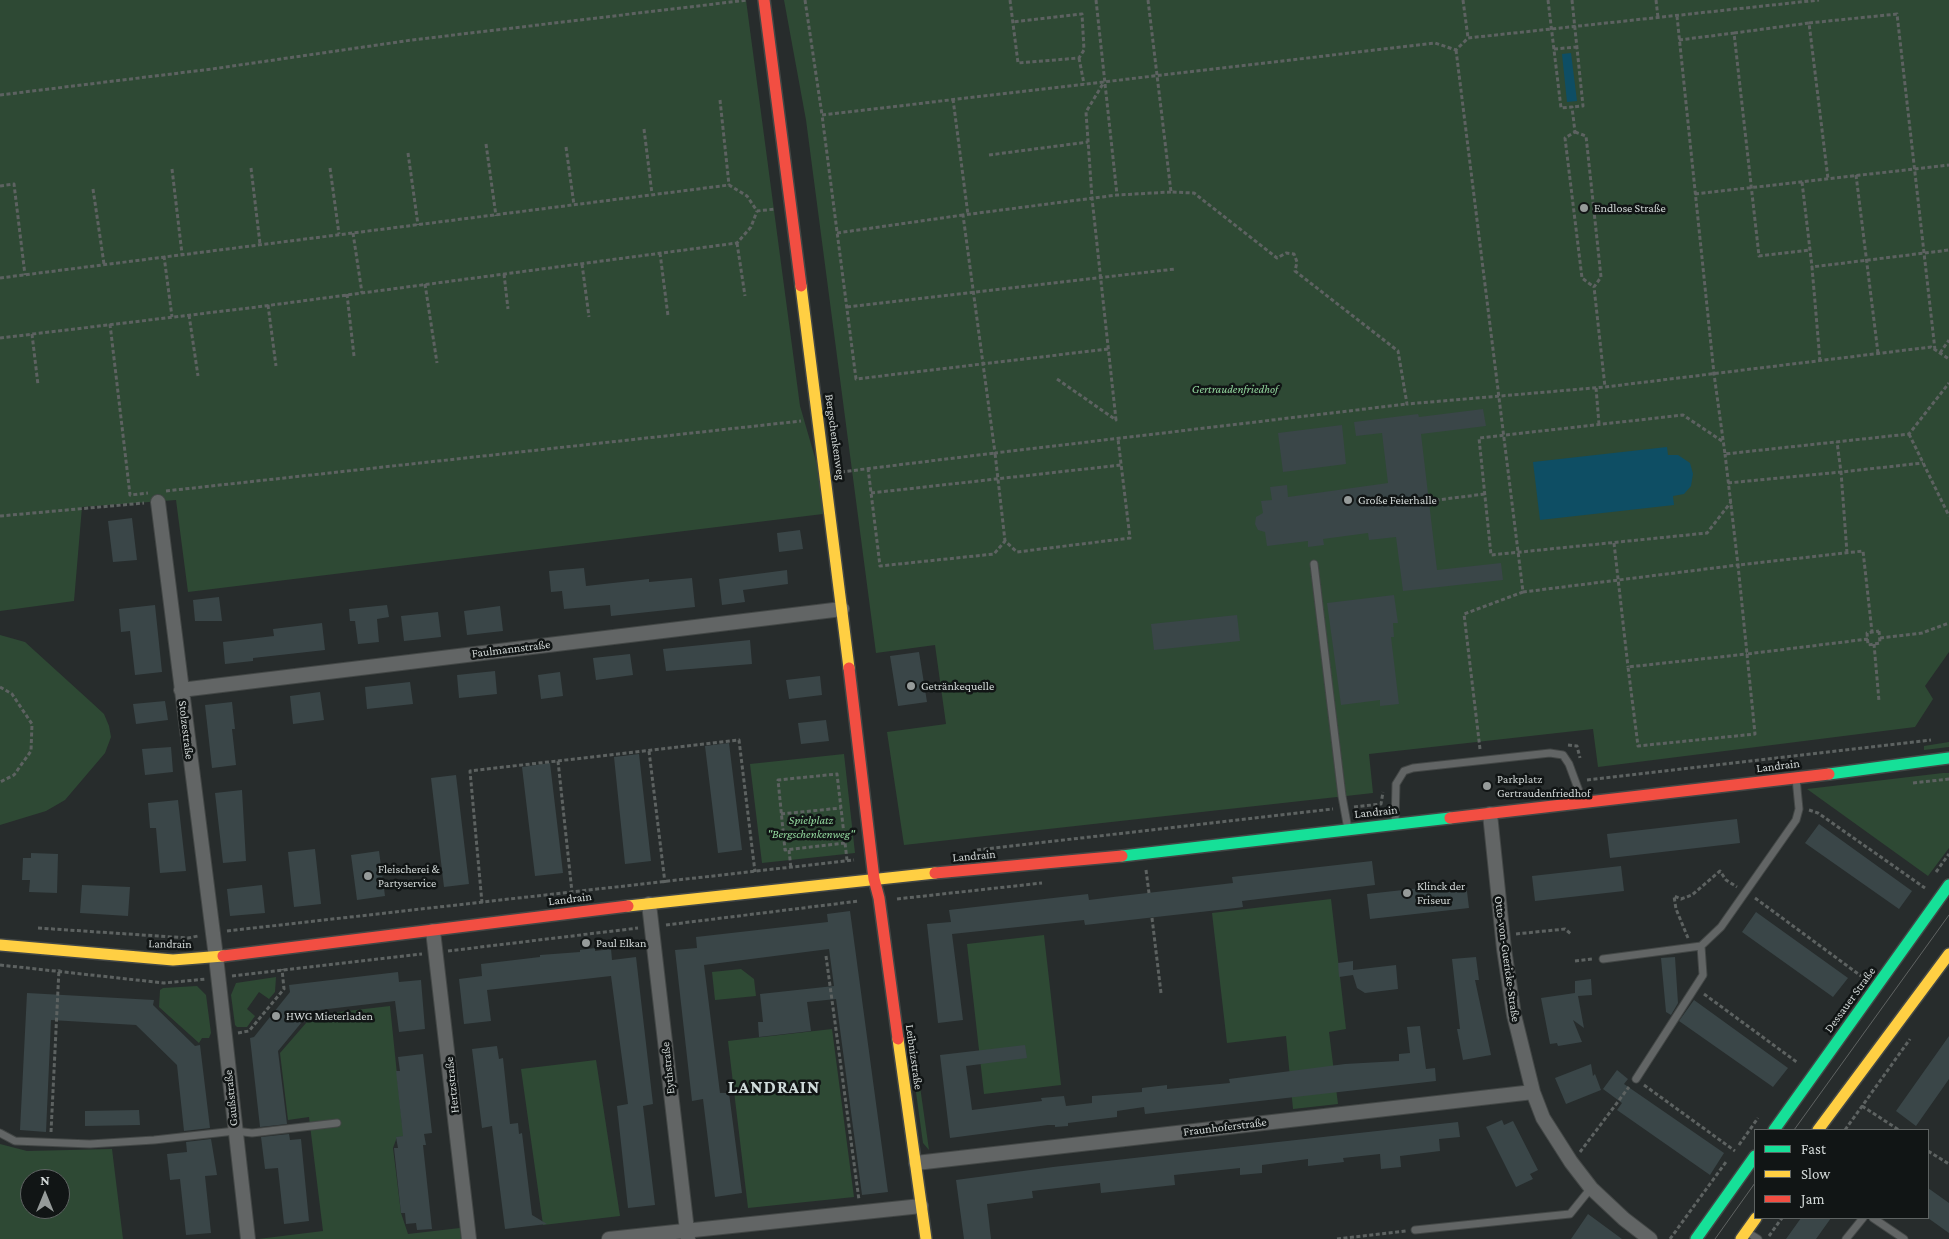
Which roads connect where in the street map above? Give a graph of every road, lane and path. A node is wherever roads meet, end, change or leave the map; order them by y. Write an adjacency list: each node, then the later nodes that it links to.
1 (750, 0): 28 (path)
2 (764, 0): 58 (street, Bergschenkenweg)
3 (805, 0): 32 (path)
4 (1010, 0): 14 (path)
5 (1096, 0): 26 (path)
6 (1148, 0): 25 (path)
7 (1464, 0): 19 (path)
8 (1548, 0): 17 (path)
9 (1572, 0): 16 (path)
10 (1656, 0): 13 (path)
11 (1819, 0): 12 (path)
12 (1676, 16): 13 (path); 20 (path)
13 (1658, 18): 16 (path)
14 (1012, 22): 24 (path); 24 (path)
15 (1809, 23): 18 (path); 43 (path); 46 (path)
16 (1575, 26): 17 (path); 21 (path)
17 (1551, 28): 19 (path); 22 (path)
18 (1734, 33): 20 (path); 50 (path)
19 (1468, 38): 23 (path)
20 (1679, 40): 54 (path)
21 (1577, 47): 22 (path); 31 (path)
22 (1554, 49): 31 (path)
23 (1456, 50): 25 (path); 117 (path)
24 (1079, 58): 27 (path)
25 (1156, 74): 26 (path); 52 (path)
26 (1104, 82): 27 (path); 35 (path); 55 (path)
27 (1084, 84): 29 (path)
28 (0, 95)
29 (953, 99): 32 (path); 60 (path)
30 (720, 100): 48 (path)
31 (1572, 107): 34 (path)
32 (822, 115): 63 (path)
33 (644, 129): 53 (path)
34 (1574, 132): 84 (path); 84 (path)
35 (1088, 142): 39 (path); 56 (path)
36 (486, 144): 61 (path)
37 (566, 147): 57 (path)
38 (408, 153): 62 (path)
39 (988, 155)
40 (1949, 165): 43 (path)
41 (250, 168): 67 (path)
42 (330, 168): 65 (path)
43 (1915, 168): 45 (path); 71 (path)
44 (172, 169): 72 (path)
45 (1856, 175): 46 (path); 74 (path)
46 (1828, 179): 47 (path)
47 (1802, 182): 50 (path); 68 (path)
48 (729, 185): 53 (path); 59 (path)
49 (0, 186): 80 (path)
50 (1751, 188): 54 (path); 68 (path)
51 (94, 189): 75 (path)
52 (1171, 192): 55 (path); 118 (path)
53 (652, 194): 57 (path)
54 (1695, 194): 110 (path)
55 (1117, 195): 56 (path)
56 (1092, 198): 60 (path); 81 (path)
57 (574, 205): 61 (path)
58 (791, 207): 59 (path); 132 (street, Bergschenkenweg)
59 (757, 211): 66 (path)
60 (965, 215): 63 (path); 86 (path)
61 (496, 216): 62 (path)
62 (418, 225): 64 (path)
63 (837, 232): 90 (path)
64 (353, 233): 65 (path); 85 (path)
65 (339, 234): 67 (path)
66 (737, 243): 70 (path); 88 (path)
67 (260, 244): 72 (path)
68 (1810, 250): 77 (path)
69 (1949, 250): 71 (path)
70 (660, 253): 76 (path); 93 (path)
71 (1924, 253): 74 (path); 101 (path)
72 (182, 254): 73 (path)
73 (164, 256): 75 (path); 94 (path)
74 (1866, 260): 77 (path); 103 (path)
75 (104, 264): 80 (path)
76 (582, 264): 79 (path); 95 (path)
77 (1812, 267): 106 (path)
78 (1175, 269): 81 (path)
79 (504, 274): 83 (path); 91 (path)
80 (25, 275): 82 (path)
81 (1099, 277): 86 (path); 100 (path)
82 (0, 278)
83 (425, 284): 85 (path); 108 (path)
84 (1594, 287): 116 (path)
85 (362, 292): 87 (path)
86 (974, 292): 90 (path); 107 (path)
87 (347, 294): 89 (path); 104 (path)
88 (745, 296)
89 (268, 305): 92 (path); 109 (path)
90 (847, 307): 107 (path)
91 (508, 309)
92 (189, 315): 94 (path); 111 (path)
93 (668, 316)
94 (172, 317): 96 (path)
95 (589, 317)
96 (110, 324): 97 (path); 119 (path)
97 (32, 334): 98 (path); 114 (path)
98 (0, 338)
99 (1949, 340): 102 (path)
100 (1108, 349): 107 (path); 112 (path)
101 (1935, 350): 102 (path); 103 (path)
102 (1940, 353): 105 (path)
103 (1878, 354): 106 (path)
104 (354, 356)
105 (1949, 359)
106 (1820, 361): 110 (path)
107 (983, 363): 126 (path)
108 (436, 364)
109 (276, 366)
110 (1714, 374): 116 (path); 124 (path)
111 (198, 376)
112 (1057, 379)
113 (1949, 383): 122 (path)
114 (38, 385)
115 (1596, 387): 116 (path); 117 (path); 120 (path)
116 (1605, 387)
117 (1500, 398): 118 (path); 121 (path)
118 (1407, 404): 123 (path)
119 (804, 420)
120 (1599, 424): 121 (path); 124 (path)
121 (1505, 434): 136 (path); 145 (path)
122 (1909, 434): 125 (path); 128 (path)
123 (1118, 439): 126 (path); 129 (path)
124 (1723, 442): 127 (path)
125 (1837, 442): 127 (path); 131 (path)
126 (995, 454): 130 (path); 133 (path)
127 (1725, 454): 134 (path)
128 (1923, 463): 131 (path); 141 (path)
129 (1121, 465): 133 (path); 142 (path)
130 (868, 468): 132 (path); 135 (path)
131 (1841, 472): 134 (path); 144 (path)
132 (826, 474): 150 (street, Bergschenkenweg)
133 (998, 479): 135 (path); 142 (path)
134 (1728, 483): 139 (path)
135 (871, 493): 142 (path)
136 (1485, 494): 137 (path); 145 (path)
137 (1429, 501)
138 (158, 502): 140 (path); 159 (street, Stolzestraße)
139 (1731, 502): 143 (path); 147 (path)
140 (0, 516)
141 (1949, 516)
142 (1005, 542)
143 (1614, 543): 145 (path); 148 (path)
144 (1847, 553): 147 (path); 152 (path)
145 (1518, 554): 149 (path)
146 (1314, 564): 174 (lane)
147 (1738, 565): 148 (path); 156 (path)
148 (1617, 580): 149 (path); 157 (path)
149 (1523, 592): 164 (path)
150 (842, 609): 159 (street, Faulmannstraße); 182 (street, Bergschenkenweg)
151 (1949, 623): 153 (path)
152 (1872, 632): 153 (path); 154 (path)
153 (1880, 638): 155 (path)
154 (1868, 639): 155 (path); 156 (path)
155 (1874, 644): 160 (path)
156 (1747, 654): 157 (path); 157 (path)
157 (1628, 668)
158 (0, 687): 170 (path)
159 (181, 690): 200 (street, Stolzestraße)
160 (1880, 701)
161 (1940, 739): 168 (path)
162 (1562, 744): 167 (path)
163 (649, 751): 166 (path); 184 (path); 186 (path)
164 (1472, 753)
165 (1949, 758): 169 (street, Landrain)
166 (558, 761): 189 (path); 193 (path)
167 (1582, 763)
168 (1584, 772)
169 (1796, 778): 172 (street, Landrain); 175 (lane)
170 (0, 782)
171 (1384, 788): 174 (path)
172 (1583, 803): 177 (street, Landrain); 178 (lane)
173 (841, 808): 176 (path); 176 (path); 180 (path)
174 (1344, 808): 179 (lane); 181 (path)
175 (1799, 809): 188 (path); 191 (lane)
176 (782, 814): 180 (path)
177 (1490, 814): 178 (street, Landrain); 221 (street, Otto-von-Guericke-Straße)
178 (1395, 824): 179 (street, Landrain)
179 (1348, 829): 185 (street, Landrain)
180 (845, 843): 183 (path)
181 (974, 850)
182 (872, 858): 183 (path); 185 (street, Bergschenkenweg)
183 (847, 860): 184 (path)
184 (755, 871): 186 (path); 190 (path)
185 (874, 879): 190 (street, Landrain); 236 (street, Leibnizstraße)
186 (665, 881): 189 (path); 192 (path)
187 (1949, 885): 225 (street, Dessauer Straße)
188 (1925, 888)
189 (572, 892): 193 (path); 195 (path)
190 (757, 892): 192 (street, Landrain)
191 (1747, 893): 204 (lane); 205 (path); 213 (path)
192 (667, 901): 194 (street, Landrain)
193 (482, 902): 197 (path); 200 (path)
194 (649, 904): 195 (street, Landrain); 246 (street, Eythstraße)
195 (574, 913): 197 (street, Landrain)
196 (1152, 918): 216 (path)
197 (484, 924): 199 (street, Landrain)
198 (30, 928): 200 (path)
199 (433, 931): 206 (street, Landrain); 249 (street, Hertzstraße)
200 (212, 933): 209 (street, Stolzestraße)
201 (1516, 934): 202 (path)
202 (1571, 934)
203 (0, 945): 209 (street, Landrain)
204 (1701, 946): 205 (lane); 215 (lane)
205 (1689, 947): 211 (lane)
206 (280, 949): 209 (street, Landrain); 217 (path)
207 (1949, 954): 222 (street)
208 (826, 956): 240 (path)
209 (216, 958): 229 (street, Gaußstraße)
210 (1594, 959): 212 (path)
211 (1603, 959)
212 (1575, 961)
213 (1861, 976)
214 (58, 978): 231 (path)
215 (1695, 988): 219 (path); 220 (lane)
216 (1160, 993)
217 (245, 1032)
218 (1914, 1034): 223 (path)
219 (1798, 1063)
220 (1636, 1079): 232 (path); 235 (path)
221 (1534, 1092): 235 (street, Otto-von-Guericke-Straße); 236 (street, Fraunhoferstraße)
222 (1844, 1092): 223 (path); 226 (street)
223 (1862, 1106): 227 (path); 228 (path)
224 (337, 1123): 229 (lane)
225 (1775, 1129)
226 (1819, 1129)
227 (1846, 1129)
228 (1897, 1129)
229 (235, 1131): 231 (lane); 248 (street, Gaußstraße)
230 (0, 1133): 231 (lane)
231 (50, 1144)
232 (1734, 1151)
233 (1929, 1152): 237 (path)
234 (1754, 1157): 254 (street)
235 (1571, 1162): 238 (street, Otto-von-Guericke-Straße)
236 (916, 1163): 239 (street, Leibnizstraße)
237 (1948, 1165)
238 (1591, 1188): 245 (lane); 253 (street, Otto-von-Guericke-Straße)
239 (921, 1206): 240 (street); 251 (street, Leibnizstraße)
240 (860, 1213): 246 (street)
241 (1755, 1219): 247 (street)
242 (1781, 1219): 256 (path)
243 (1862, 1219): 257 (lane)
244 (1874, 1219): 258 (lane)
245 (1415, 1230): 252 (path)
246 (687, 1235): 250 (street)
247 (1744, 1235): 255 (lane)
248 (248, 1239)
249 (470, 1239)
250 (609, 1239)
251 (926, 1239)
252 (1337, 1239)
253 (1650, 1239)
254 (1696, 1239)
255 (1758, 1239)
256 (1767, 1239)
257 (1846, 1239)
258 (1904, 1239)

